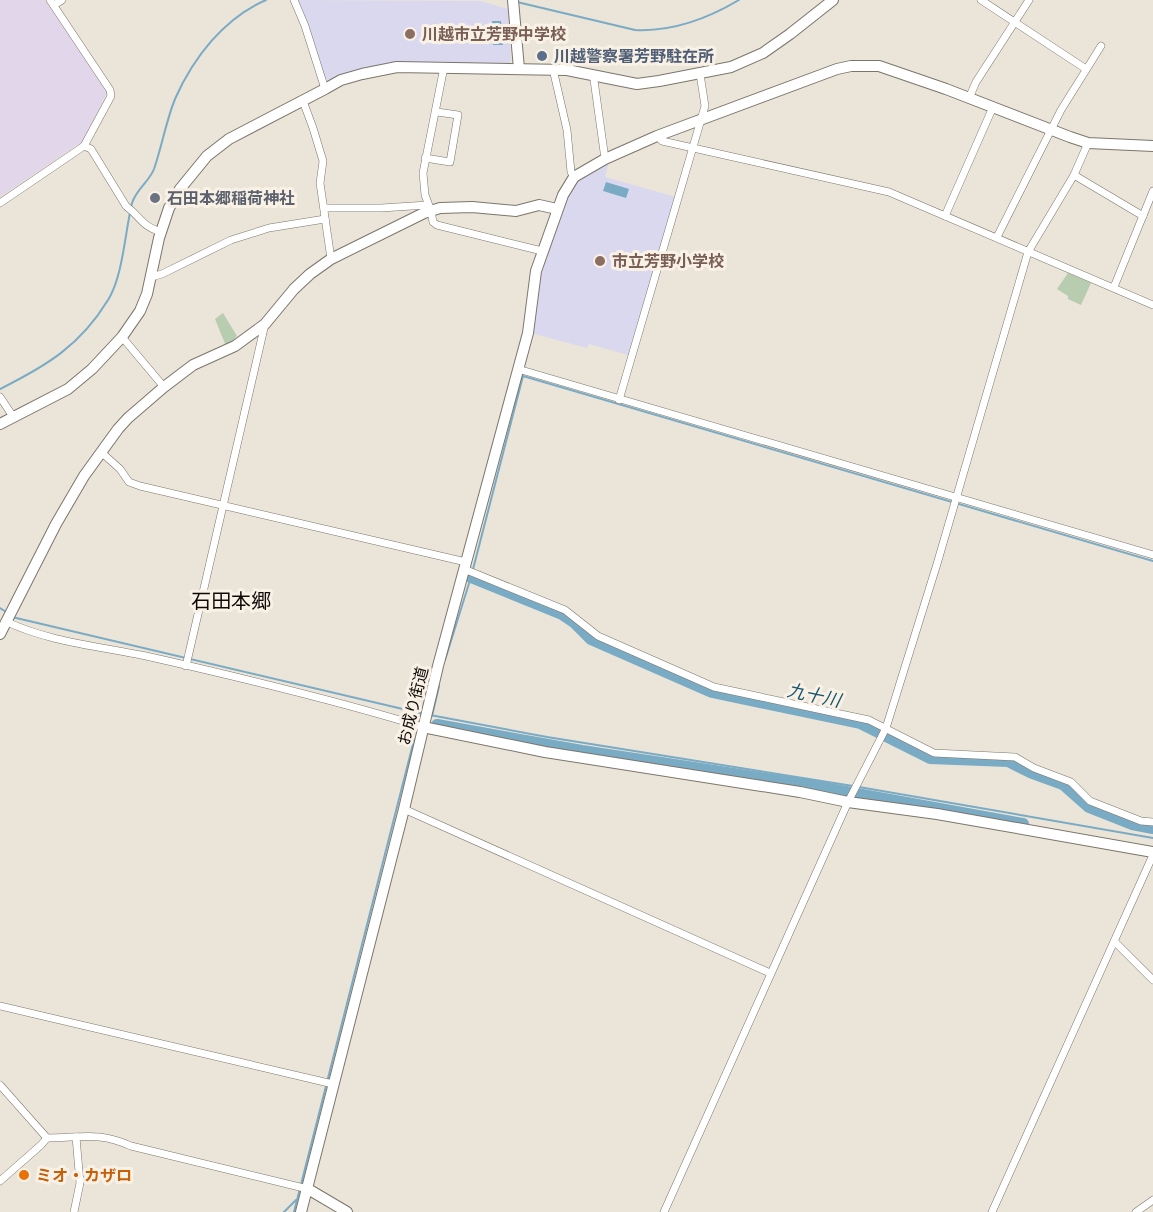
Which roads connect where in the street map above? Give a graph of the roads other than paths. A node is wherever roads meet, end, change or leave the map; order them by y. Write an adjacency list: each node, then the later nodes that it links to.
1 (62, 0): 6 (street)
2 (294, 0): 16 (street)
3 (833, 0): 14 (street)
4 (981, 0): 8 (street)
5 (1029, 0): 8 (street)
6 (52, 3): 25 (street)
7 (514, 4): 11 (street)
8 (1014, 22): 13 (street); 17 (street)
9 (1101, 46): 13 (street)
10 (444, 67): 11 (street); 16 (street); 20 (street)
11 (519, 69): 12 (street)
12 (553, 69): 15 (street); 31 (street)
13 (1086, 69): 22 (street)
14 (700, 74): 15 (street); 21 (street)
15 (596, 75): 29 (street)
16 (325, 89): 18 (street)
17 (969, 98): 19 (street); 21 (street)
18 (303, 101): 34 (street); 40 (street)
19 (993, 107): 22 (street); 37 (street)
20 (437, 112): 28 (street); 28 (street)
21 (702, 120): 23 (street); 27 (street)
22 (1052, 130): 24 (street); 41 (street)
23 (657, 136): 27 (street); 29 (street)
24 (1088, 143): 26 (street); 30 (street)
25 (84, 146): 33 (street); 40 (street)
26 (1153, 146)
27 (693, 148): 37 (street); 53 (street)
28 (425, 158): 35 (street)
29 (605, 159): 31 (street)
30 (1074, 176): 38 (street); 43 (street)
31 (574, 177): 36 (street, お成り街道)
32 (1153, 190): 38 (street)
33 (0, 203)
34 (324, 208): 35 (street); 39 (street)
35 (429, 208): 36 (street); 42 (street); 44 (street)
36 (557, 209): 42 (street, お成り街道)
37 (945, 216): 41 (street)
38 (1143, 216): 46 (street)
39 (325, 219): 44 (street); 45 (street)
40 (161, 232): 45 (street)
41 (997, 237): 43 (street)
42 (542, 251): 50 (street, お成り街道)
43 (1028, 252): 46 (street); 57 (street)
44 (331, 259): 48 (street)
45 (152, 277): 49 (street)
46 (1114, 287): 47 (street)
47 (1153, 305)
48 (265, 324): 51 (street); 58 (street)
49 (122, 337): 51 (street); 54 (street)
50 (518, 369): 53 (street); 60 (street, お成り街道)
51 (164, 387): 56 (street)
52 (0, 397): 54 (street)
53 (619, 399): 57 (street)
54 (14, 418): 55 (street)
55 (0, 424)
56 (101, 452): 58 (street); 61 (street)
57 (957, 498): 59 (street); 65 (street)
58 (223, 506): 60 (street); 63 (street)
59 (1153, 555)
60 (465, 566): 64 (street, お成り街道); 65 (street)
61 (2, 620): 62 (street); 63 (street)
62 (0, 634)
63 (186, 666): 64 (street)
64 (423, 727): 66 (street); 67 (street, お成り街道)
65 (886, 728): 66 (street); 68 (street)
66 (848, 802): 69 (street); 71 (street)
67 (404, 809): 71 (street); 74 (street, お成り街道)
68 (1153, 822)
69 (1153, 854): 70 (street)
70 (1114, 942): 72 (street); 85 (street)
71 (770, 973): 84 (street)
72 (1153, 980)
73 (0, 1006): 74 (street)
74 (329, 1083): 79 (street, お成り街道)
75 (0, 1085): 77 (street)
76 (76, 1137): 77 (street); 79 (street); 81 (street)
77 (47, 1138): 78 (street)
78 (0, 1181)
79 (308, 1188): 82 (street, お成り街道); 83 (street)
80 (1153, 1200): 86 (street)
81 (74, 1212)
82 (301, 1212)
83 (347, 1212)
84 (664, 1212)
85 (992, 1212)
86 (1136, 1212)

